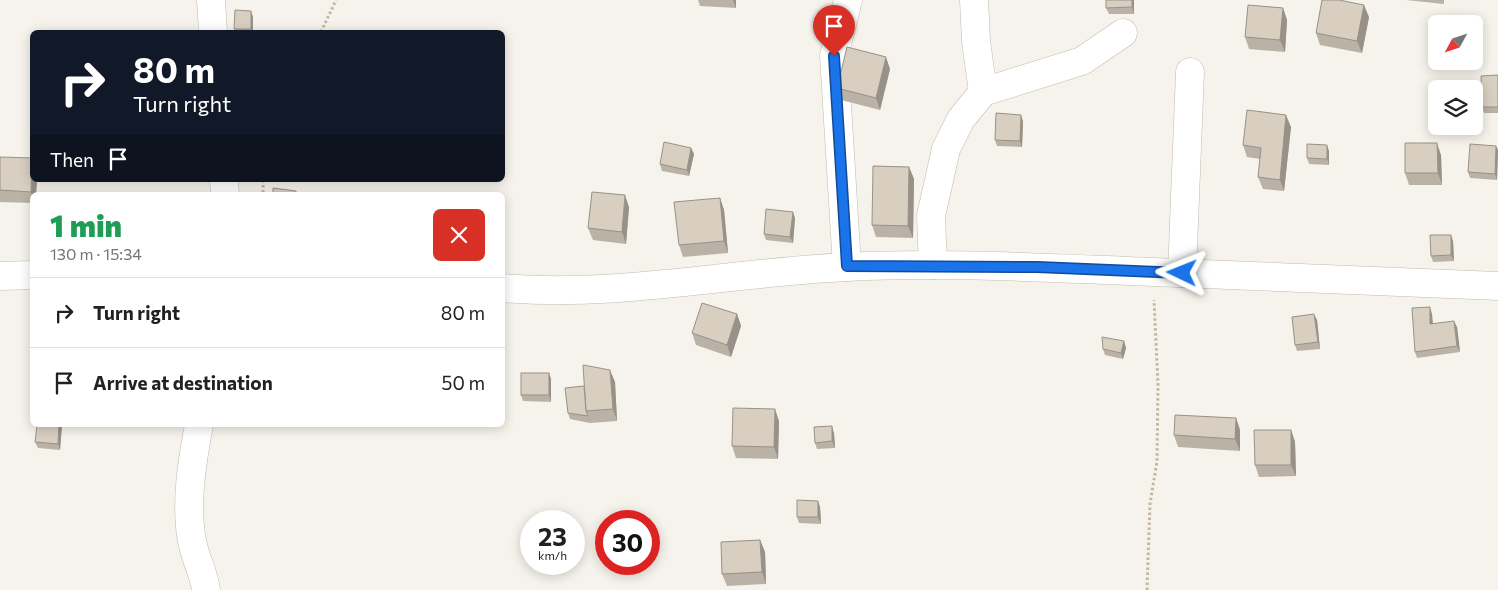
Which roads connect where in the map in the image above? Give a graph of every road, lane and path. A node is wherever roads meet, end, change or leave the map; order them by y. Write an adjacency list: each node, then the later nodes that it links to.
1 (211, 0): 5 (street)
2 (336, 0): 6 (path)
3 (848, 0): 10 (street)
4 (974, 0): 9 (street)
5 (213, 30)
6 (322, 30)
7 (1123, 33): 9 (street)
8 (1190, 72): 13 (street)
9 (982, 92): 11 (street)
10 (847, 266): 11 (street); 17 (street)
11 (933, 266): 12 (street)
12 (1153, 272): 13 (street); 20 (path)
13 (1182, 273): 16 (street)
14 (30, 275): 15 (street)
15 (0, 276)
16 (1498, 286)
17 (505, 288)
18 (199, 427): 19 (street)
19 (206, 590)
20 (1147, 590)

